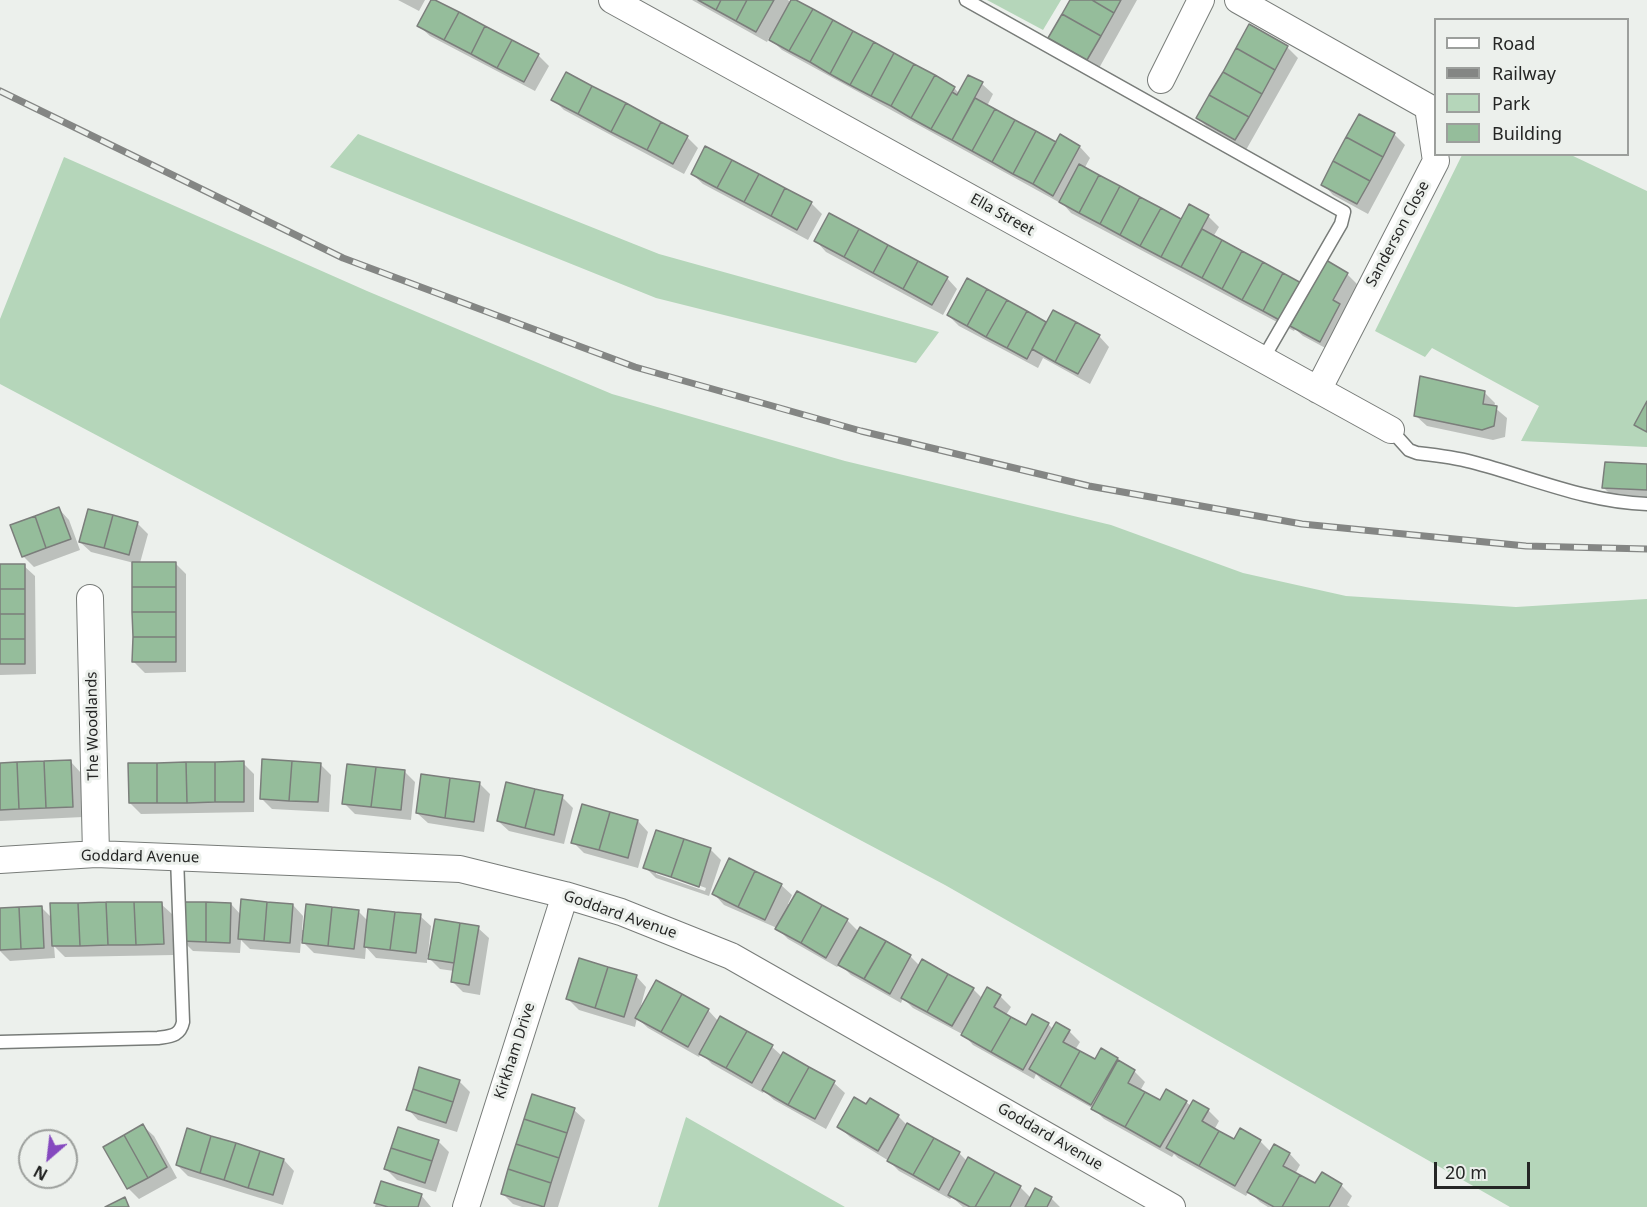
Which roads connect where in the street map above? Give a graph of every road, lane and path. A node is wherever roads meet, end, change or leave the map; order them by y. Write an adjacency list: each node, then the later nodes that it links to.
1 (612, 0): 8 (street, Ella Street)
2 (966, 0): 8 (lane)
3 (1201, 0): 5 (street)
4 (1238, 0): 6 (street, Sanderson Close)
5 (1161, 80)
6 (1434, 148)
7 (1435, 156): 9 (street, Sanderson Close)
8 (1263, 359): 9 (street, Ella Street)
9 (1318, 390): 10 (street, Ella Street)
10 (1391, 430): 11 (lane)
11 (1647, 504)
12 (90, 598): 13 (street, The Woodlands)
13 (96, 854): 14 (street, Goddard Avenue); 15 (street, Goddard Avenue)
14 (177, 857): 16 (street, Goddard Avenue); 17 (lane)
15 (0, 860)
16 (565, 895): 18 (street, Kirkham Drive); 19 (street, Goddard Avenue)
17 (0, 1042)
18 (466, 1207)
19 (1172, 1207)

